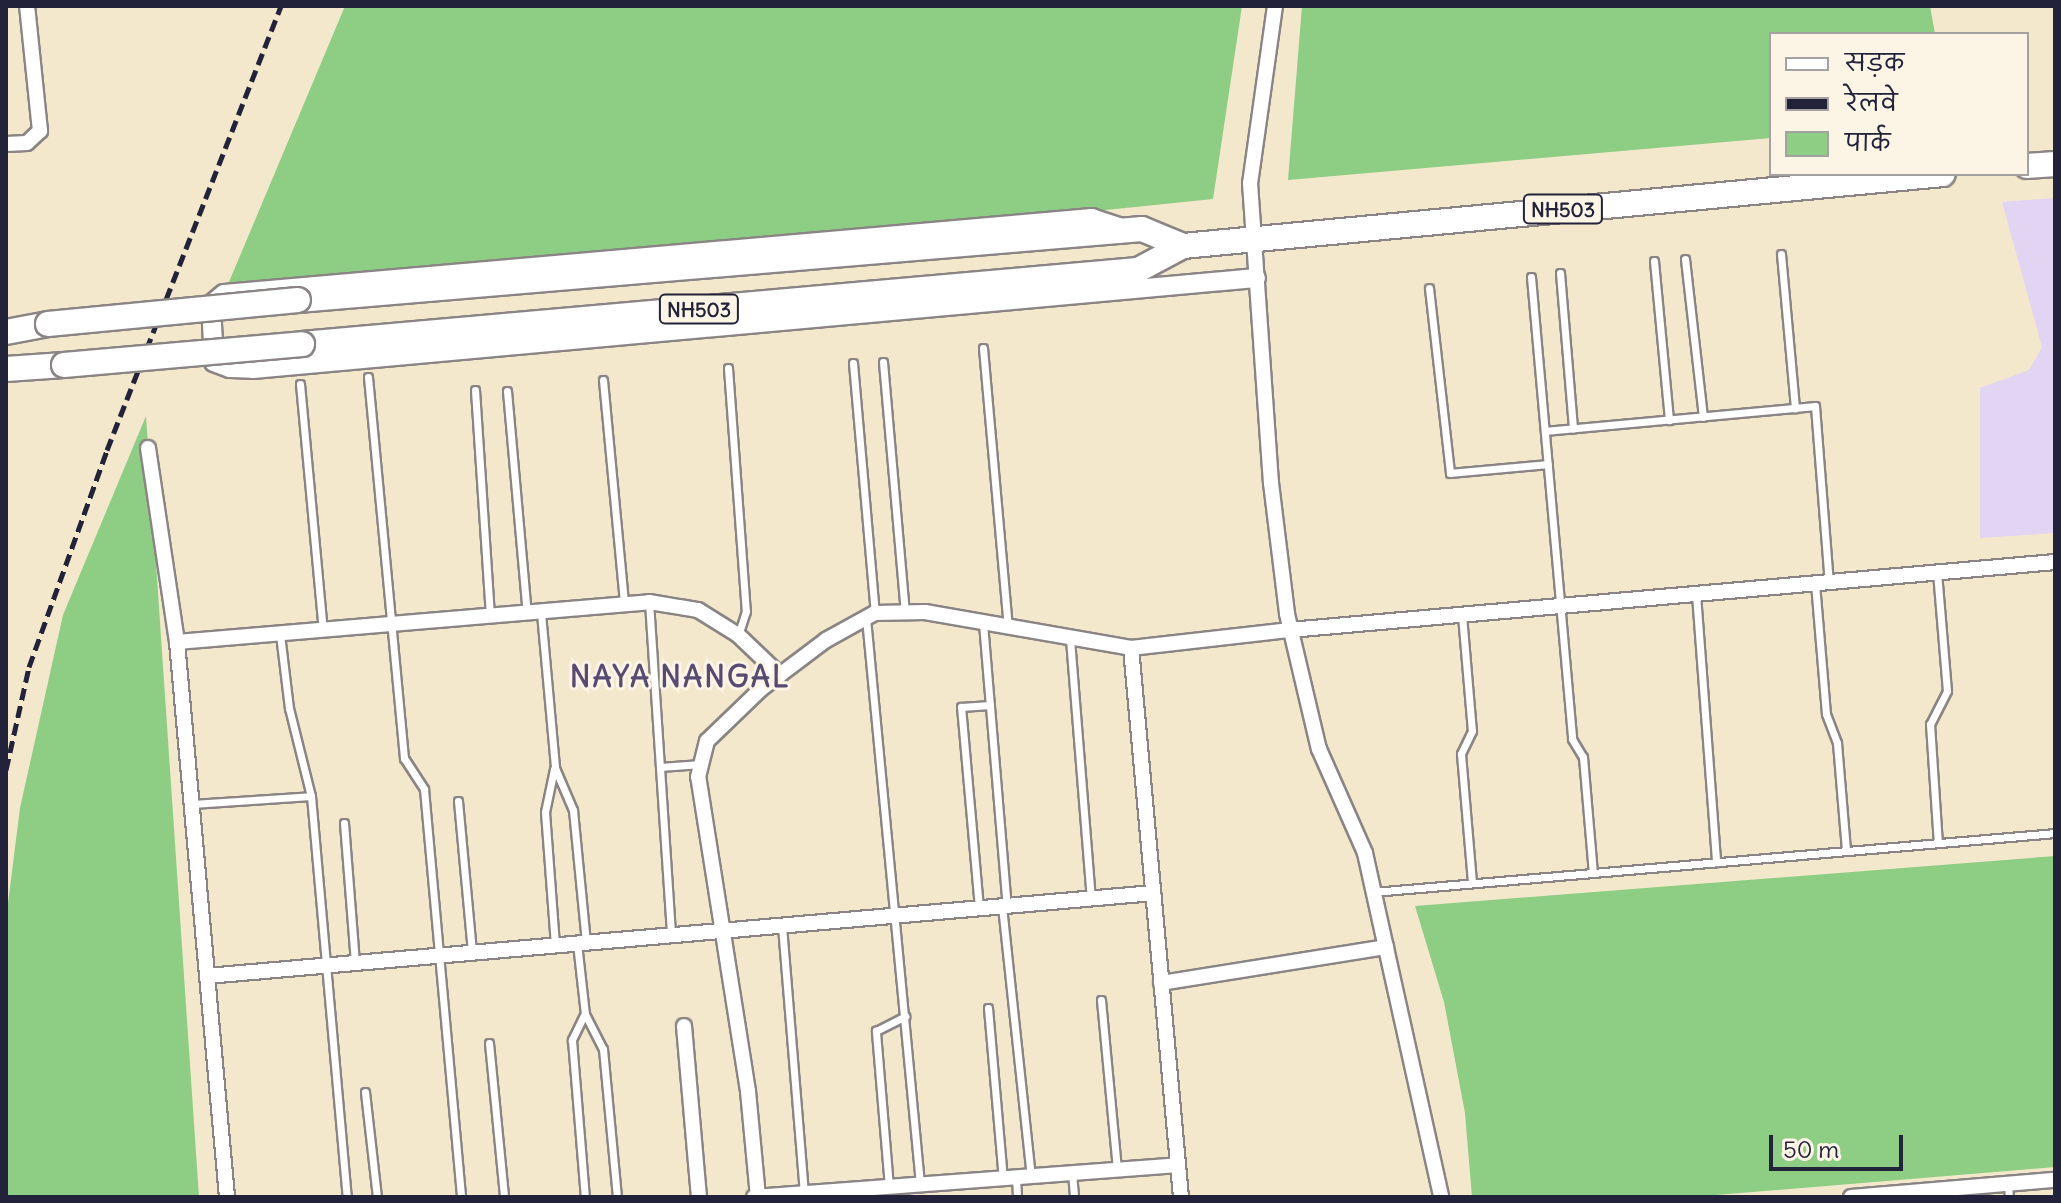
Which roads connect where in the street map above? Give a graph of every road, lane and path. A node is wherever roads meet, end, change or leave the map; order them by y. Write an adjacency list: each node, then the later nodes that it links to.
1 (27, 6): 3 (street)
2 (1275, 6): 8 (street)
3 (6, 144)
4 (2055, 164): 5 (highway)
5 (2029, 166)
6 (1921, 176): 8 (highway, NH503)
7 (1129, 230): 9 (highway, NH503); 18 (street); 19 (highway, NH503, bridge)
8 (1253, 237): 9 (highway, NH503); 16 (street)
9 (1183, 246): 13 (highway, NH503)
10 (1781, 254): 30 (lane)
11 (1685, 259): 31 (lane)
12 (1654, 261): 32 (lane)
13 (1131, 270): 18 (street); 24 (highway, NH503, bridge)
14 (1560, 273): 33 (lane)
15 (1531, 277): 34 (lane)
16 (1256, 278): 18 (street); 53 (street)
17 (1429, 288): 36 (lane)
18 (1103, 291)
19 (6, 332)
20 (983, 348): 51 (lane)
21 (883, 362): 44 (lane)
22 (853, 363): 47 (lane)
23 (728, 368): 55 (lane)
24 (6, 369)
25 (368, 377): 50 (lane)
26 (603, 380): 42 (lane)
27 (300, 384): 52 (lane)
28 (475, 390): 48 (lane)
29 (507, 391): 45 (lane)
30 (1795, 408): 31 (lane); 39 (lane)
31 (1703, 417): 32 (lane)
32 (1669, 420): 33 (lane)
33 (1573, 428): 34 (lane)
34 (1545, 431): 36 (lane)
35 (148, 448): 57 (street)
36 (1548, 464): 43 (lane)
37 (2055, 562): 38 (street)
38 (1937, 572): 39 (street); 69 (lane)
39 (1822, 583): 40 (street); 70 (lane)
40 (1696, 594): 43 (street); 71 (lane)
41 (649, 602): 42 (street); 55 (street); 62 (lane)
42 (624, 604): 45 (street)
43 (1560, 606): 46 (street); 72 (lane)
44 (905, 612): 47 (street); 49 (street)
45 (534, 614): 48 (street); 63 (lane)
46 (1462, 615): 53 (street); 73 (lane)
47 (871, 616): 59 (street); 79 (lane)
48 (490, 617): 50 (street)
49 (983, 623): 51 (street); 60 (lane)
50 (391, 624): 52 (street); 87 (lane)
51 (1008, 628): 56 (street)
52 (323, 630): 54 (street)
53 (1290, 630): 58 (street); 74 (street)
54 (280, 634): 57 (street); 64 (lane)
55 (738, 635): 59 (street)
56 (1070, 639): 58 (street); 76 (lane)
57 (177, 642): 66 (street)
58 (1131, 648): 75 (street)
59 (780, 675): 61 (street)
60 (990, 705): 77 (lane); 78 (lane)
61 (701, 764): 62 (lane); 81 (street)
62 (660, 767): 82 (lane)
63 (555, 768): 83 (lane); 84 (lane)
64 (311, 796): 66 (lane); 89 (lane)
65 (458, 801): 86 (lane)
66 (191, 804): 90 (street)
67 (344, 823): 88 (lane)
68 (2055, 833): 69 (lane)
69 (1938, 843): 70 (lane)
70 (1846, 851): 71 (lane)
71 (1716, 862): 72 (lane)
72 (1593, 873): 73 (lane)
73 (1472, 883): 74 (lane)
74 (1373, 892): 85 (street)
75 (1153, 893): 76 (street); 91 (street)
76 (1091, 899): 77 (street)
77 (1004, 906): 78 (street); 102 (lane)
78 (979, 908): 79 (street)
79 (895, 916): 80 (street); 95 (lane)
80 (782, 926): 81 (street); 109 (lane)
81 (722, 931): 82 (street); 119 (street)
82 (671, 935): 83 (street)
83 (581, 943): 84 (street); 94 (lane)
84 (555, 945): 86 (street)
85 (1386, 947): 91 (street); 123 (street)
86 (472, 953): 87 (street)
87 (438, 956): 88 (street); 114 (lane)
88 (355, 963): 89 (street)
89 (324, 966): 90 (street); 112 (lane)
90 (207, 976): 111 (street)
91 (1161, 983): 99 (street)
92 (1101, 1000): 100 (lane)
93 (988, 1008): 102 (lane)
94 (585, 1014): 116 (lane); 117 (lane)
95 (905, 1016): 104 (lane); 105 (lane)
96 (684, 1026): 118 (street)
97 (489, 1043): 115 (lane)
98 (365, 1092): 113 (lane)
99 (1178, 1165): 100 (street); 122 (street)
100 (1117, 1169): 101 (street)
101 (1072, 1173): 102 (street); 121 (lane)
102 (1016, 1177): 105 (street); 120 (lane)
103 (2055, 1180): 106 (street)
104 (889, 1187): 105 (street); 108 (street)
105 (927, 1188)
106 (2008, 1190): 107 (street)
107 (1983, 1191): 110 (street)
108 (873, 1192): 109 (street)
109 (804, 1193): 119 (street)
110 (1909, 1195): 124 (street)
111 (227, 1197)
112 (347, 1197)
113 (377, 1197)
114 (461, 1197)
115 (504, 1197)
116 (585, 1197)
117 (617, 1197)
118 (699, 1197)
119 (757, 1197)
120 (1017, 1197)
121 (1074, 1197)
122 (1181, 1197)
123 (1441, 1197)
124 (1851, 1197)

